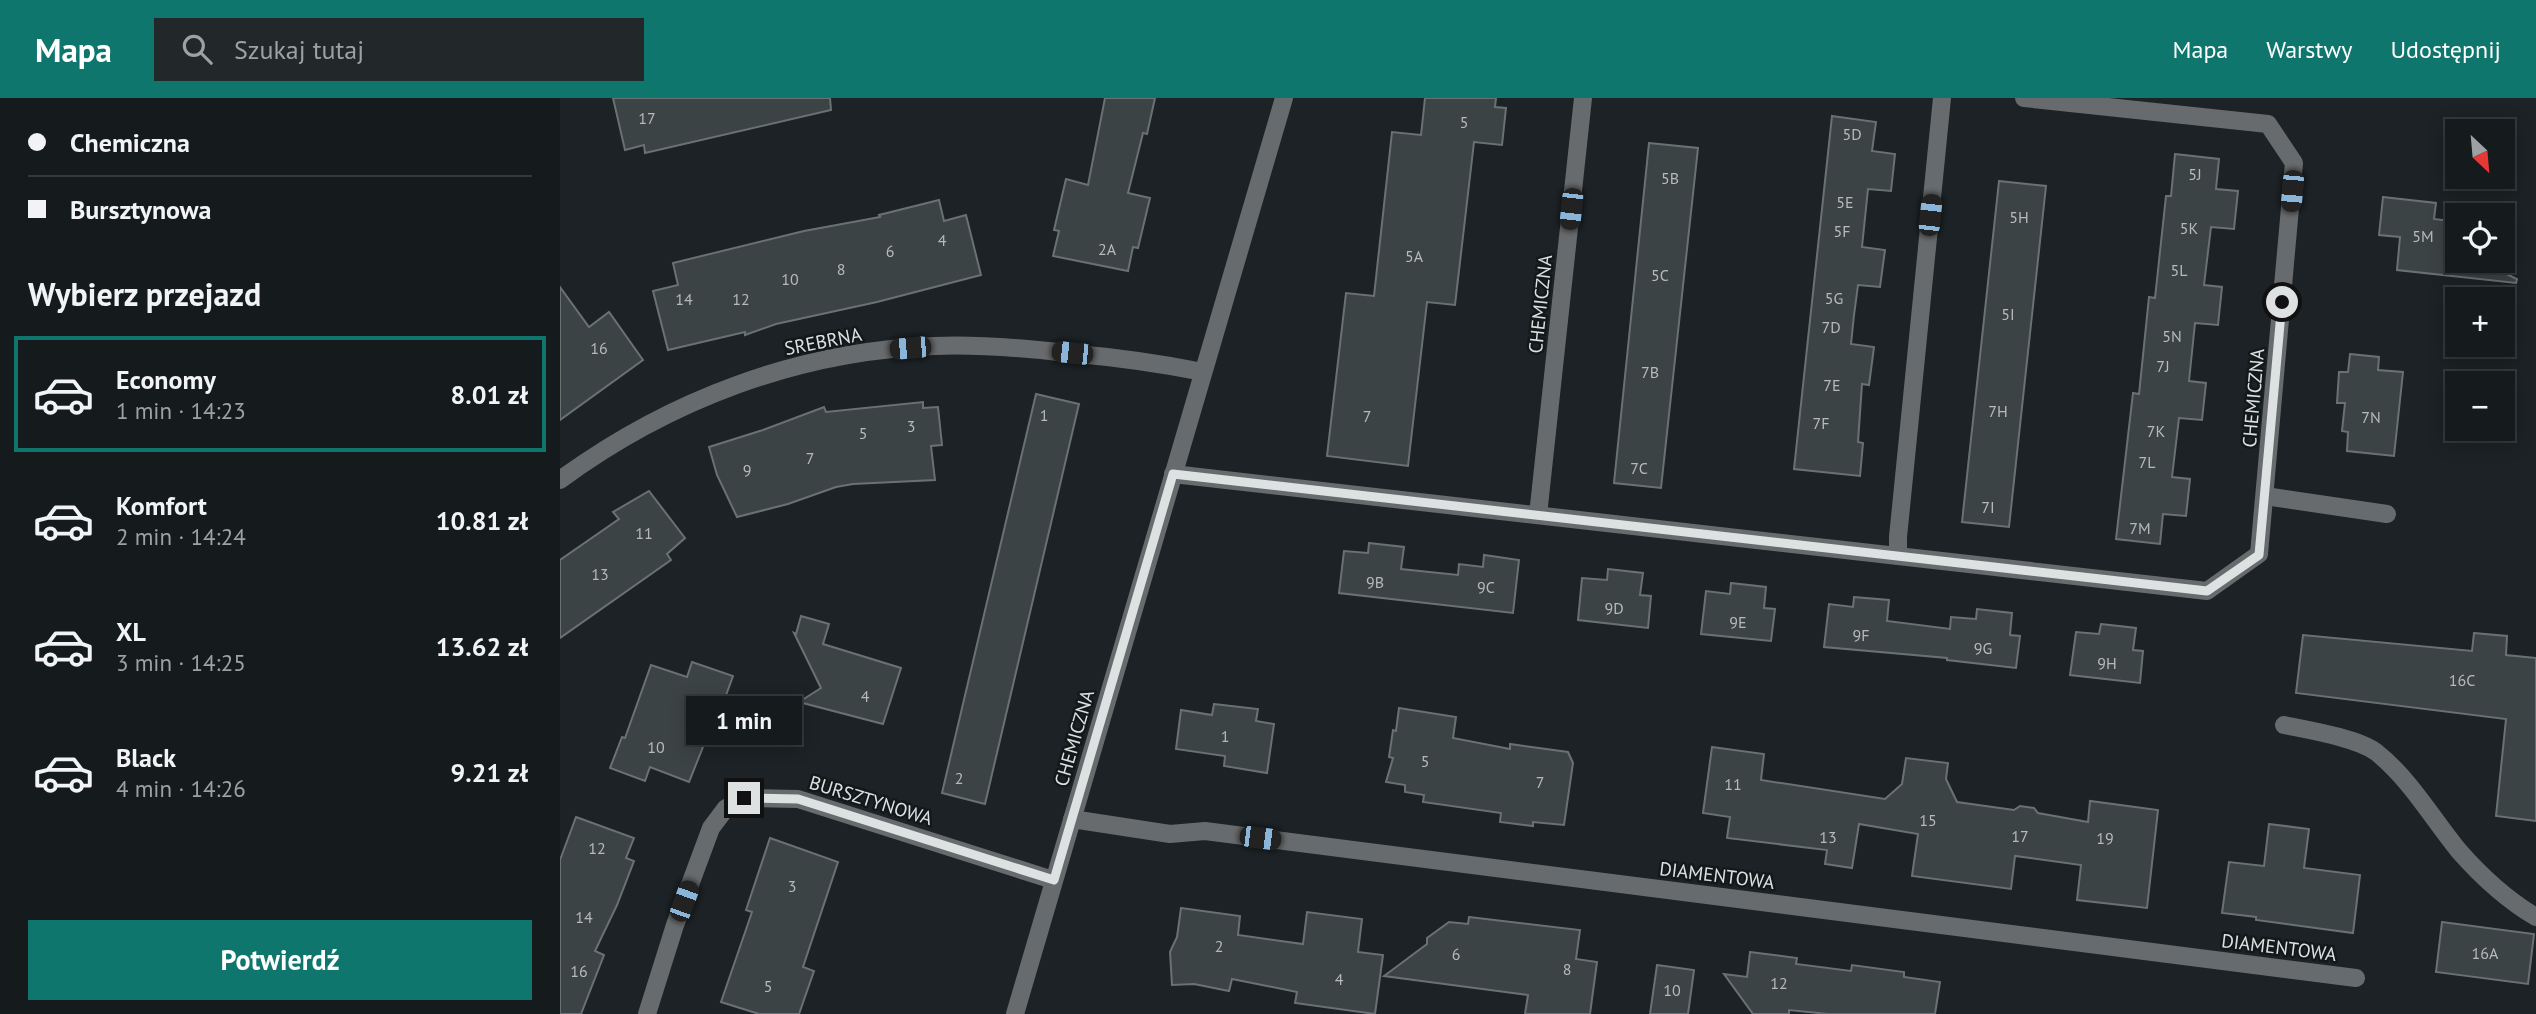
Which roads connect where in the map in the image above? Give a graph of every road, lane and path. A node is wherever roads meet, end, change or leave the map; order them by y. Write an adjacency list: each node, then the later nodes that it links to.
1 (1284, 98): 5 (street, CHEMICZNA)
2 (1583, 98): 10 (street, CHEMICZNA)
3 (1942, 98): 11 (street)
4 (2024, 98): 8 (street, CHEMICZNA)
5 (1203, 372): 6 (street, CHEMICZNA); 7 (street, SREBRNA)
6 (1173, 474): 10 (street, CHEMICZNA); 13 (street, CHEMICZNA)
7 (560, 480)
8 (2265, 496): 9 (street); 11 (street, CHEMICZNA)
9 (2387, 514)
10 (1538, 515): 11 (street, CHEMICZNA)
11 (1898, 556)
12 (2284, 725): 15 (street)
13 (1072, 819): 14 (street, CHEMICZNA); 16 (street, DIAMENTOWA)
14 (1054, 880): 17 (street, BURSZTYNOWA); 18 (street, CHEMICZNA)
15 (2536, 917)
16 (2356, 978)
17 (647, 1014)
18 (1015, 1014)

